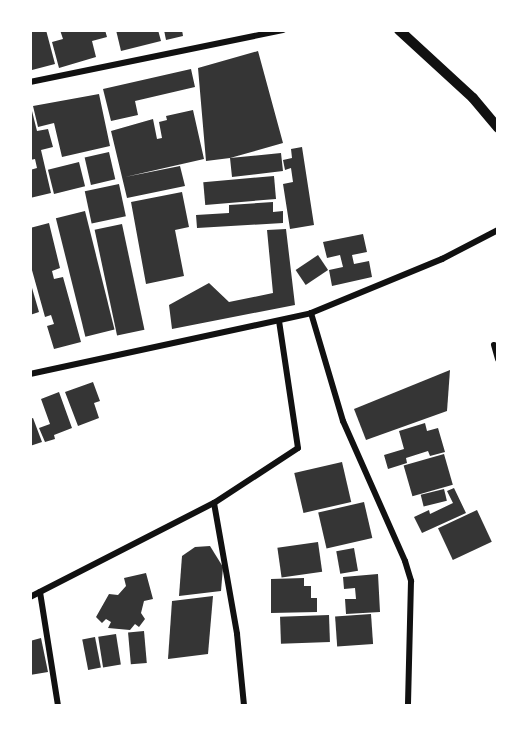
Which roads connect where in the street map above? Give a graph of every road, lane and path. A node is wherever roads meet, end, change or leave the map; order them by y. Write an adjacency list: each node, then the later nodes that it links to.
1 (283, 30): 3 (street)
2 (399, 30): 4 (street)
3 (30, 82)
4 (498, 128)
5 (498, 230): 6 (street)
6 (311, 313): 7 (street); 16 (street)
7 (279, 321): 10 (street); 11 (street)
8 (494, 345): 9 (street)
9 (498, 359)
10 (30, 374)
11 (214, 503): 12 (street); 15 (street)
12 (40, 592): 13 (street); 14 (street)
13 (30, 597)
14 (58, 706)
15 (244, 706)
16 (408, 706)

